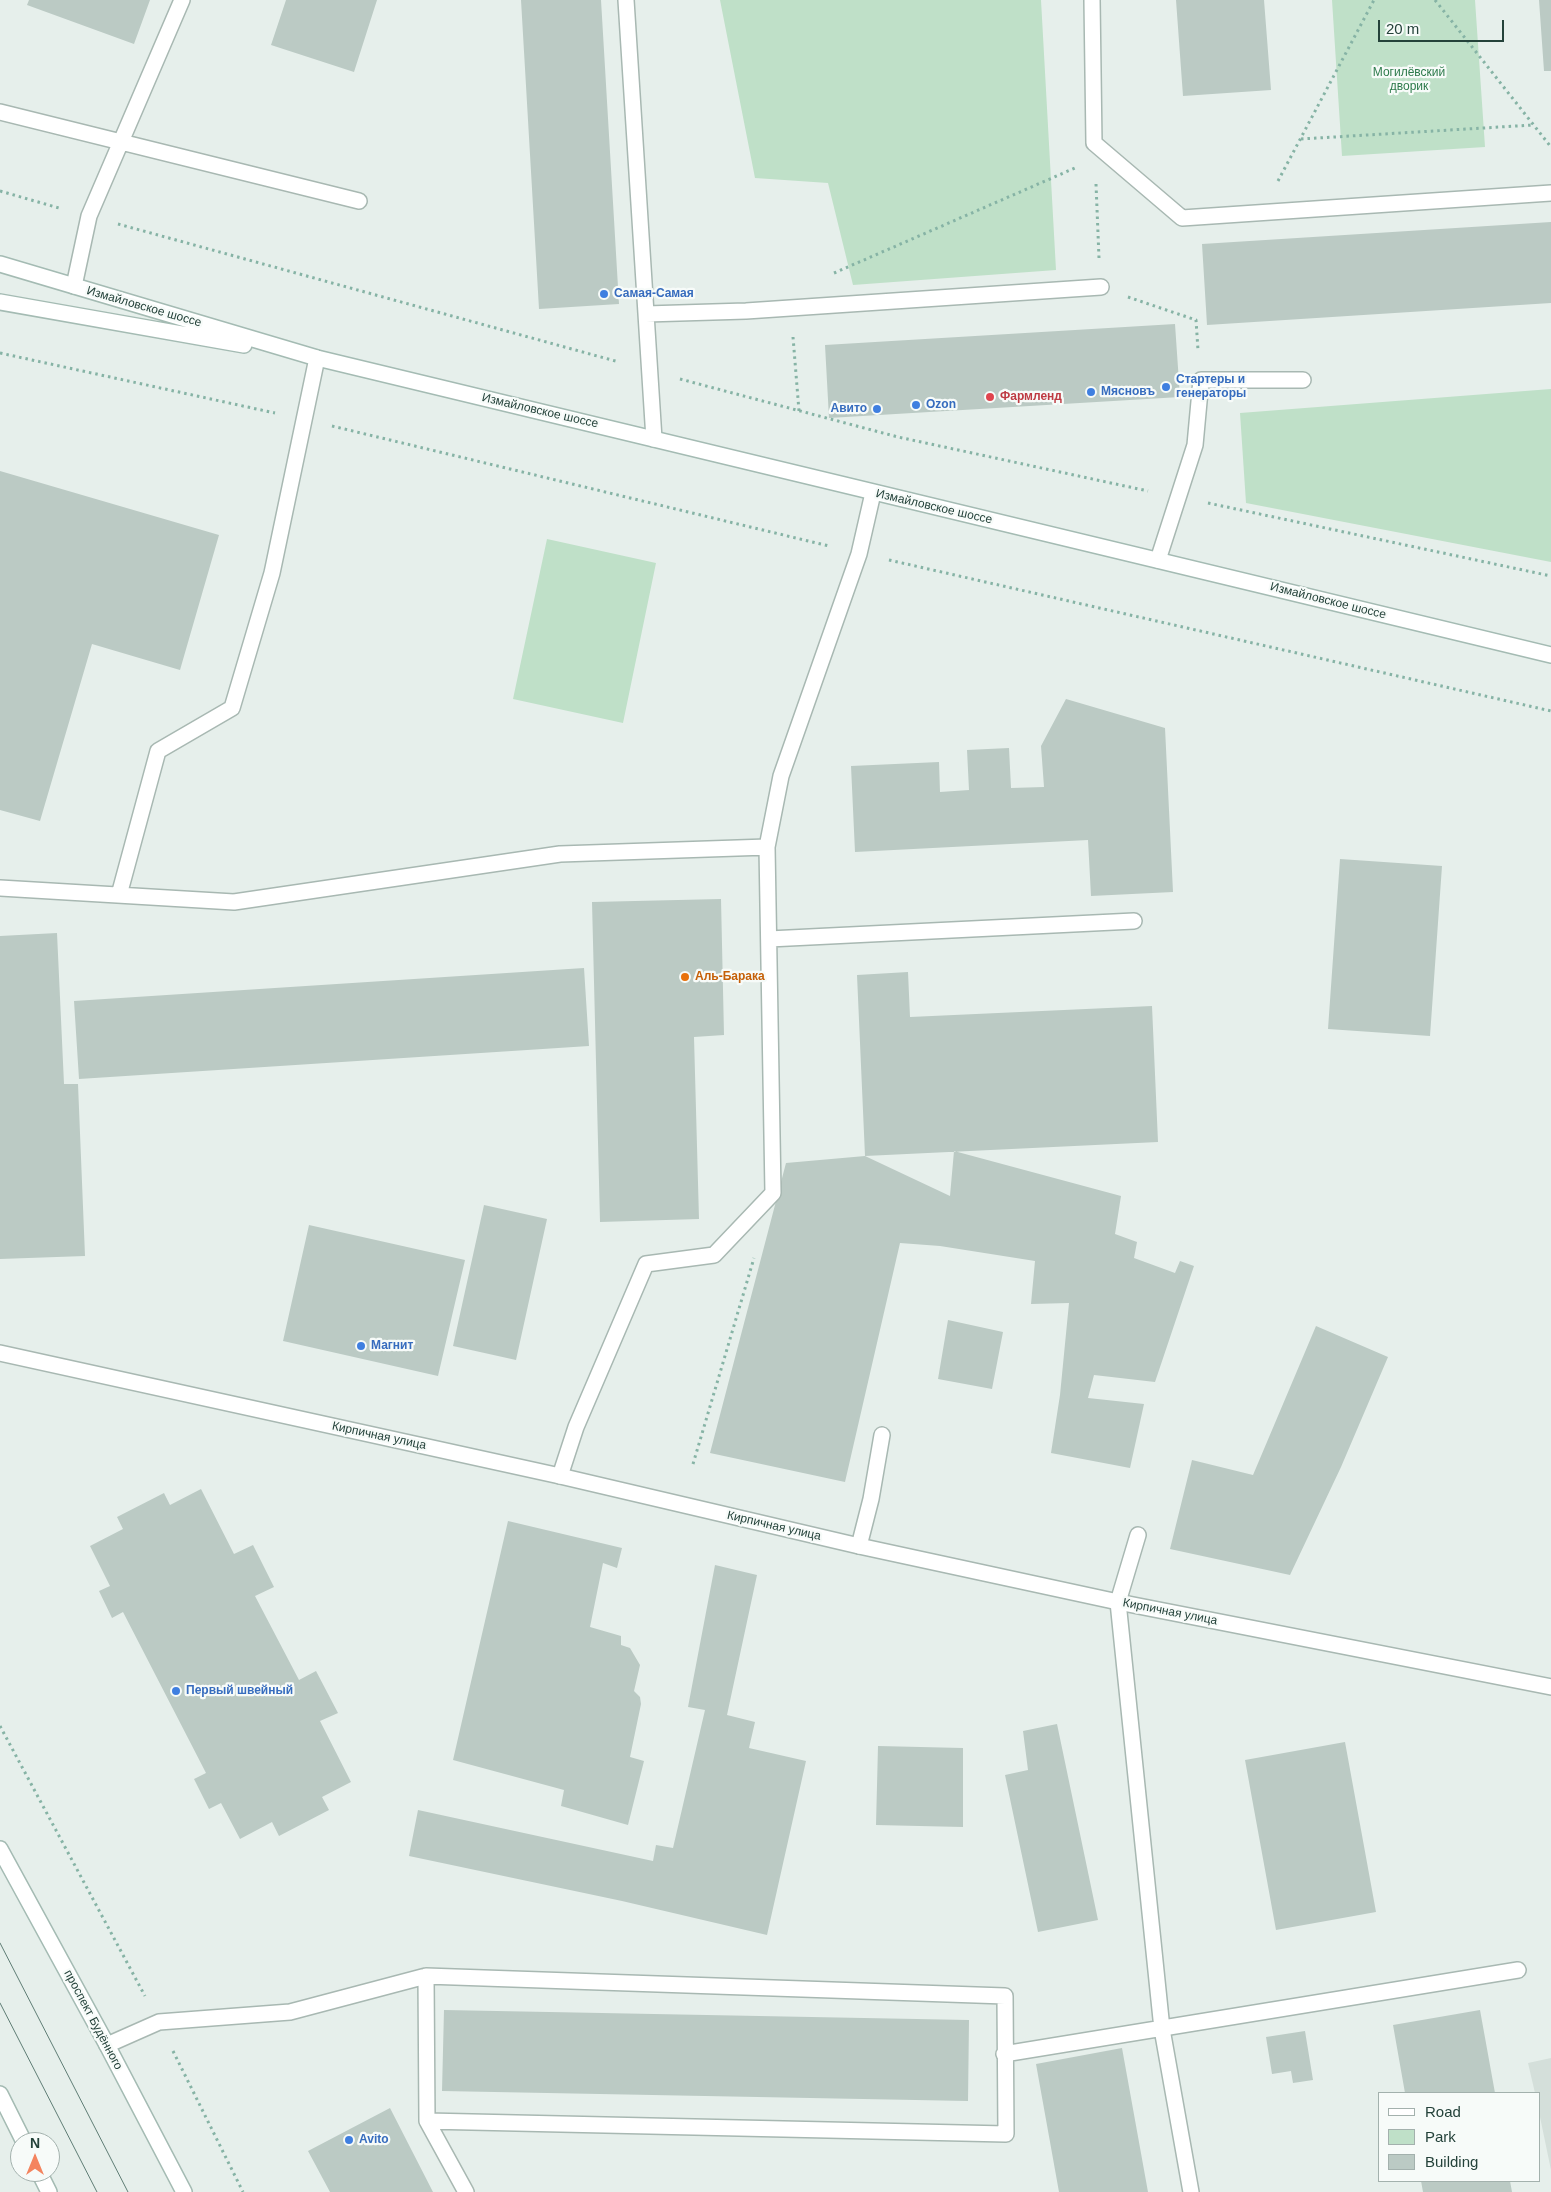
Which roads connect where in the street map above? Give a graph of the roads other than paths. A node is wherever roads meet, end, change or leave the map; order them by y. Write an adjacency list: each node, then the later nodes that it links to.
1 (182, 0): 5 (main road)
2 (626, 0): 12 (main road)
3 (1092, 0): 6 (main road)
4 (0, 112): 5 (main road)
5 (121, 142): 7 (main road); 9 (main road)
6 (1551, 193)
7 (359, 201)
8 (0, 264): 9 (main road, Измайловское шоссе)
9 (74, 286): 13 (main road, Измайловское шоссе)
10 (1101, 287): 12 (main road)
11 (0, 302): 13 (main road, Измайловское шоссе)
12 (646, 314): 15 (main road)
13 (317, 358): 15 (main road, Измайловское шоссе); 21 (main road)
14 (1303, 380): 17 (main road)
15 (654, 439): 16 (main road, Измайловское шоссе)
16 (873, 493): 17 (main road, Измайловское шоссе); 19 (main road)
17 (1158, 560): 18 (main road, Измайловское шоссе)
18 (1551, 655)
19 (767, 847): 21 (main road); 23 (main road)
20 (0, 888): 21 (main road)
21 (118, 895)
22 (1134, 921): 23 (main road)
23 (768, 939): 26 (main road)
24 (0, 1353): 26 (main road, Кирпичная улица)
25 (882, 1435): 28 (main road)
26 (560, 1476): 28 (main road, Кирпичная улица)
27 (1138, 1535): 29 (main road)
28 (859, 1546): 29 (main road, Кирпичная улица)
29 (1118, 1602): 30 (main road, Кирпичная улица); 34 (main road)
30 (1551, 1687)
31 (0, 1849): 35 (main road, проспект Будённого)
32 (1518, 1970): 34 (main road)
33 (426, 1976): 35 (main road); 36 (main road); 38 (main road)
34 (1162, 2029): 36 (main road); 42 (main road)
35 (107, 2045): 40 (main road, проспект Будённого)
36 (1004, 2054): 38 (main road)
37 (0, 2094): 39 (main road)
38 (427, 2121): 41 (main road)
39 (19, 2132)
40 (184, 2192)
41 (466, 2192)
42 (1191, 2192)

